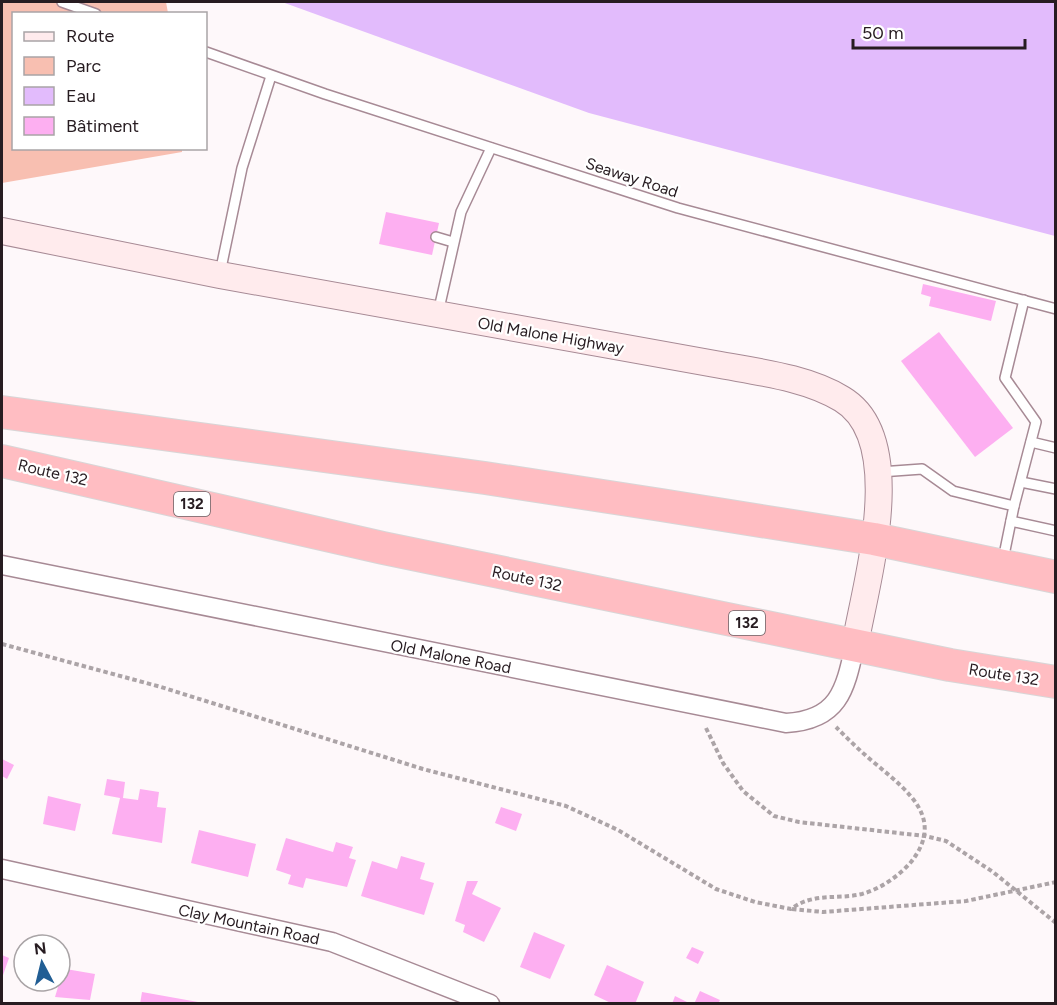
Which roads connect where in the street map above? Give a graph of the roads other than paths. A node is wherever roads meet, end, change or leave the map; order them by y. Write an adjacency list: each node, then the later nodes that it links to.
1 (62, 2): 2 (lane)
2 (90, 12)
3 (207, 52): 4 (lane, Seaway Road)
4 (272, 76): 5 (lane, Seaway Road); 9 (lane)
5 (491, 148): 8 (lane); 10 (lane, Seaway Road)
6 (2, 231): 9 (street, Old Malone Highway)
7 (436, 237): 8 (lane)
8 (453, 242): 12 (lane)
9 (220, 275): 12 (street, Old Malone Highway)
10 (1024, 300): 11 (lane, Seaway Road); 14 (lane)
11 (1056, 309)
12 (438, 314): 17 (street, Old Malone Highway)
13 (2, 412): 23 (highway)
14 (1031, 442): 15 (lane); 18 (lane)
15 (1056, 448)
16 (2, 461): 27 (highway, Route 132 / 132)
17 (879, 472): 20 (lane); 23 (street, Old Malone Highway)
18 (1021, 482): 19 (lane); 20 (lane)
19 (1056, 489)
20 (1014, 506): 21 (lane)
21 (1011, 521): 22 (lane); 25 (lane)
22 (1056, 531)
23 (874, 539): 25 (highway); 27 (street, Old Malone Highway)
24 (2, 565): 27 (street, Old Malone Road)
25 (1001, 566): 26 (highway)
26 (1056, 577)
27 (855, 645): 28 (highway, Route 132 / 132)
28 (1056, 682)
29 (2, 869): 30 (street, Clay Mountain Road)
30 (490, 1004)

